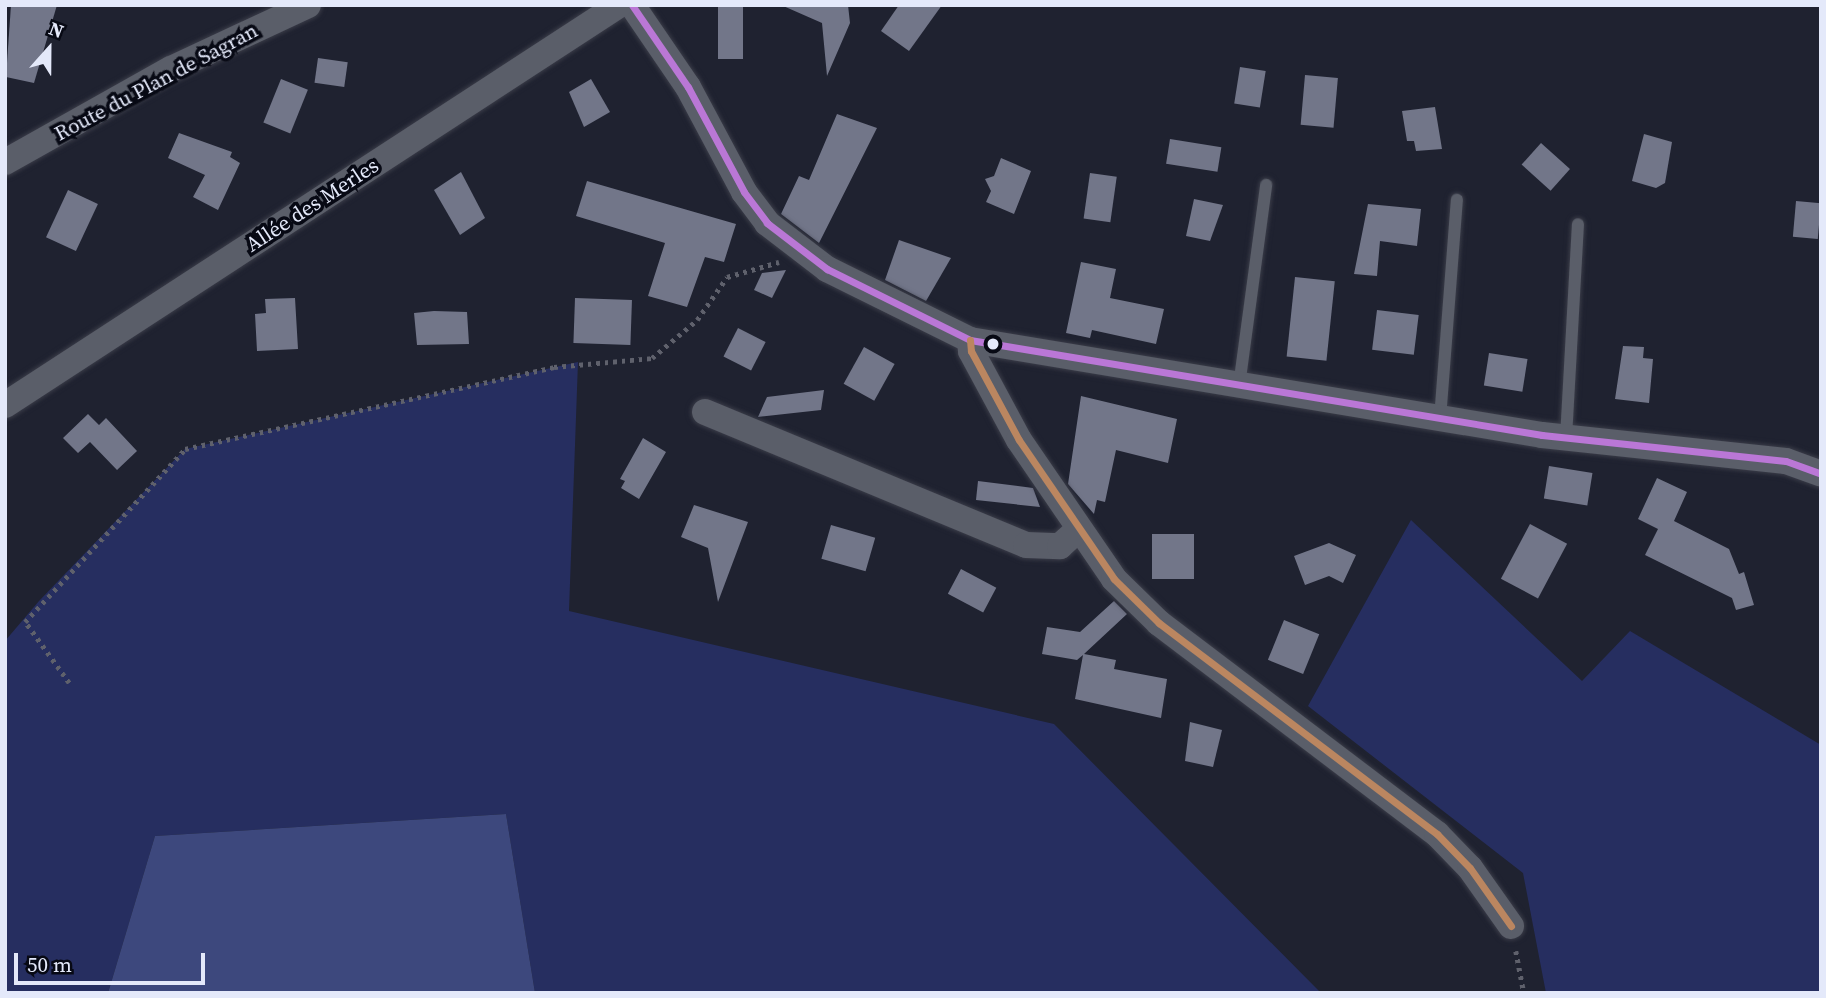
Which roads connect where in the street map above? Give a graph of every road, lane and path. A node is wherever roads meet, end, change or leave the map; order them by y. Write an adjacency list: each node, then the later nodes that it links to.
1 (308, 5): 3 (street, Route du Plan de Sagran)
2 (630, 6): 7 (street); 10 (street, Allée des Merles)
3 (5, 162)
4 (1266, 185): 9 (lane)
5 (1457, 200): 12 (lane)
6 (1578, 223): 13 (lane)
7 (807, 254): 8 (street); 16 (path)
8 (970, 340): 9 (street); 15 (street)
9 (1239, 388): 12 (street)
10 (5, 405)
11 (705, 412): 15 (street)
12 (1440, 419): 13 (street)
13 (1566, 438): 14 (street)
14 (1821, 474)
15 (1078, 530): 17 (street)
16 (69, 682)
17 (1511, 926): 18 (path)
18 (1524, 993)

